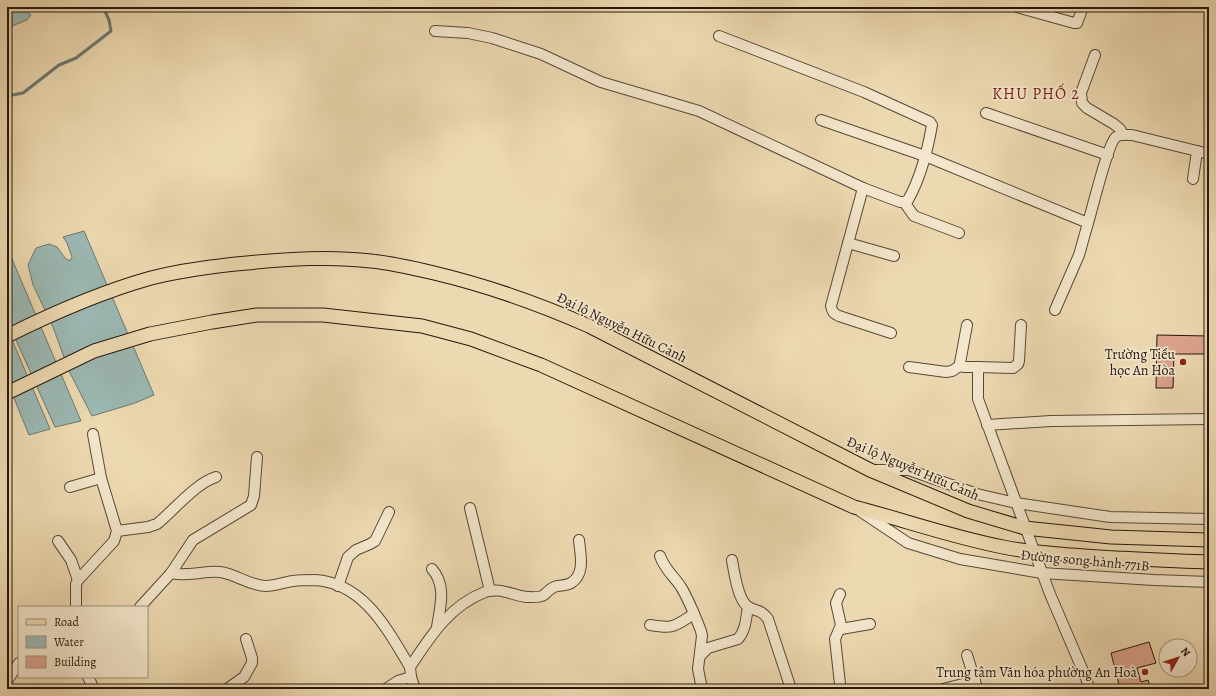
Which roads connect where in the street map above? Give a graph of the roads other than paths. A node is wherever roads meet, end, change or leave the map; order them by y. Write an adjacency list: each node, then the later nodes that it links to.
1 (1017, 7): 2 (street)
2 (1083, 7)
3 (435, 30): 14 (street)
4 (719, 36): 12 (street)
5 (1095, 55): 8 (street)
6 (986, 113): 11 (street)
7 (821, 120): 12 (street)
8 (1123, 135): 9 (street); 11 (street)
9 (1197, 151): 10 (street); 13 (street)
10 (1209, 154)
11 (1108, 155): 16 (street)
12 (925, 156): 15 (street); 16 (street)
13 (1193, 179)
14 (863, 188): 15 (street); 18 (street)
15 (904, 202): 17 (street)
16 (1088, 223): 20 (street)
17 (959, 233)
18 (848, 243): 19 (street); 23 (street)
19 (894, 256)
20 (1055, 310)
21 (967, 325): 25 (street)
22 (1021, 325): 27 (street)
23 (891, 333)
24 (7, 336): 33 (main road, Đại lộ Nguyễn Hữu Cảnh)
25 (961, 365): 26 (street); 27 (street)
26 (909, 367)
27 (978, 367): 30 (street)
28 (7, 393): 38 (main road)
29 (1209, 419): 30 (street)
30 (987, 425): 37 (street)
31 (93, 434): 35 (street)
32 (257, 457): 52 (street)
33 (870, 470): 37 (street); 42 (main road, Đại lộ Nguyễn Hữu Cảnh)
34 (216, 477): 43 (street)
35 (101, 478): 36 (street); 43 (street)
36 (70, 487)
37 (1016, 503): 41 (street); 42 (street)
38 (854, 507): 47 (main road); 53 (street, Đường song hành 771B)
39 (470, 508): 57 (street)
40 (389, 512): 56 (street)
41 (1209, 519)
42 (1025, 528): 45 (main road, Đại lộ Nguyễn Hữu Cảnh); 47 (street)
43 (117, 531): 54 (street)
44 (579, 540): 57 (street)
45 (1209, 540)
46 (58, 541): 54 (street)
47 (1034, 552): 50 (main road); 53 (street)
48 (660, 556): 62 (street)
49 (732, 560): 61 (street)
50 (1209, 562)
51 (432, 569): 65 (street)
52 (171, 573): 56 (street); 60 (street)
53 (1042, 574): 55 (street, Đường song hành 771B); 83 (street)
54 (78, 580): 59 (street)
55 (1209, 582)
56 (338, 586): 71 (street)
57 (490, 591): 65 (street)
58 (840, 594): 66 (street)
59 (76, 606)
60 (141, 606)
61 (748, 607): 69 (street); 80 (street)
62 (694, 614): 64 (street); 69 (street)
63 (870, 624): 66 (street)
64 (650, 625)
65 (437, 627): 71 (street)
66 (840, 629): 81 (street)
67 (246, 639): 76 (street)
68 (967, 655): 74 (street)
69 (700, 656): 79 (street)
70 (18, 664): 73 (street)
71 (411, 672): 77 (street); 78 (street)
72 (88, 678): 75 (street)
73 (7, 681)
74 (976, 685): 82 (street)
75 (94, 689)
76 (227, 689)
77 (386, 689)
78 (415, 689)
79 (702, 689)
80 (791, 689)
81 (839, 689)
82 (943, 689)
83 (1089, 689)

